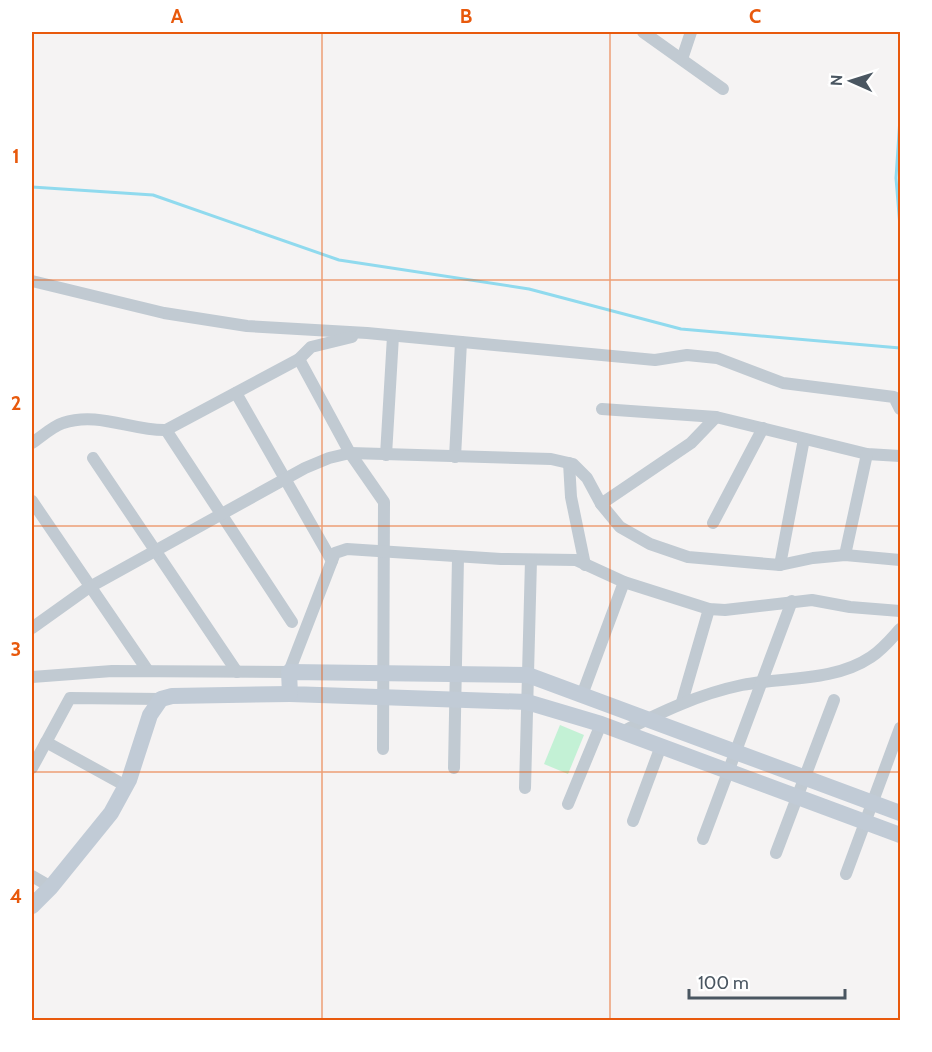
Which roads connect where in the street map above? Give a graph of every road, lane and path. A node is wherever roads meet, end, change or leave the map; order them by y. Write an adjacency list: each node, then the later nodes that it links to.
1 (643, 32): 3 (street)
2 (691, 32): 3 (street)
3 (682, 59): 4 (street)
4 (723, 89)
5 (32, 281): 6 (street)
6 (367, 333): 7 (street); 9 (street)
7 (393, 336): 8 (street); 20 (street)
8 (461, 342): 12 (street); 22 (street)
9 (299, 359): 10 (street); 18 (street)
10 (236, 393): 15 (street); 25 (street)
11 (602, 409): 13 (street)
12 (900, 409)
13 (716, 417): 14 (street); 27 (street)
14 (763, 428): 16 (street); 29 (street)
15 (166, 430): 17 (street); 28 (street)
16 (804, 439): 19 (street); 38 (street)
17 (32, 443)
18 (350, 453): 20 (street); 25 (street); 31 (street)
19 (867, 454): 21 (street); 32 (street)
20 (386, 455): 22 (street)
21 (900, 456)
22 (455, 457): 24 (street)
23 (93, 458): 30 (street)
24 (568, 463): 27 (street); 37 (street)
25 (285, 478): 28 (street); 36 (street)
26 (32, 501): 40 (street)
27 (601, 504): 38 (street)
28 (221, 514): 30 (street); 44 (street)
29 (713, 523)
30 (155, 551): 40 (street); 48 (street)
31 (384, 551): 33 (street); 36 (street); 50 (street)
32 (845, 555): 35 (street); 38 (street)
33 (458, 557): 34 (street); 51 (street)
34 (531, 560): 37 (street); 52 (street)
35 (900, 560)
36 (332, 561): 49 (street)
37 (585, 565): 39 (street)
38 (780, 565)
39 (624, 582): 42 (street); 56 (street)
40 (88, 588): 45 (street); 47 (street)
41 (792, 601): 42 (street); 43 (street); 54 (street)
42 (709, 609): 62 (street)
43 (900, 611)
44 (292, 622)
45 (32, 628)
46 (900, 629): 54 (street)
47 (148, 672): 48 (street); 53 (street)
48 (237, 672): 49 (street)
49 (289, 672): 50 (street); 55 (street)
50 (384, 673): 51 (street); 57 (street)
51 (456, 673): 52 (street); 59 (street)
52 (528, 675): 56 (street); 61 (street)
53 (32, 676)
54 (761, 684): 62 (street); 70 (street)
55 (290, 694): 57 (street); 58 (street)
56 (582, 695): 63 (street)
57 (383, 697): 59 (street); 69 (street)
58 (161, 699): 67 (street); 75 (street)
59 (456, 700): 61 (street); 72 (street)
60 (834, 700): 74 (street)
61 (527, 702): 64 (street); 76 (street)
62 (682, 702): 63 (street)
63 (646, 719): 66 (street); 70 (street)
64 (601, 724): 66 (street); 79 (street)
65 (900, 728): 78 (street)
66 (622, 732): 68 (street)
67 (46, 742): 71 (street); 75 (street)
68 (661, 746): 73 (street); 81 (street)
69 (383, 749)
70 (736, 752): 73 (street); 74 (street)
71 (32, 768)
72 (454, 768)
73 (729, 771): 77 (street); 84 (street)
74 (804, 778): 77 (street); 78 (street)
75 (126, 786): 88 (street)
76 (525, 788)
77 (797, 796): 82 (street); 85 (street)
78 (873, 803): 80 (street); 82 (street)
79 (568, 804)
80 (900, 813)
81 (633, 821)
82 (866, 822): 83 (street); 86 (street)
83 (900, 835)
84 (704, 839)
85 (776, 853)
86 (846, 874)
87 (32, 876): 88 (street)
88 (51, 887): 89 (street)
89 (32, 906)

